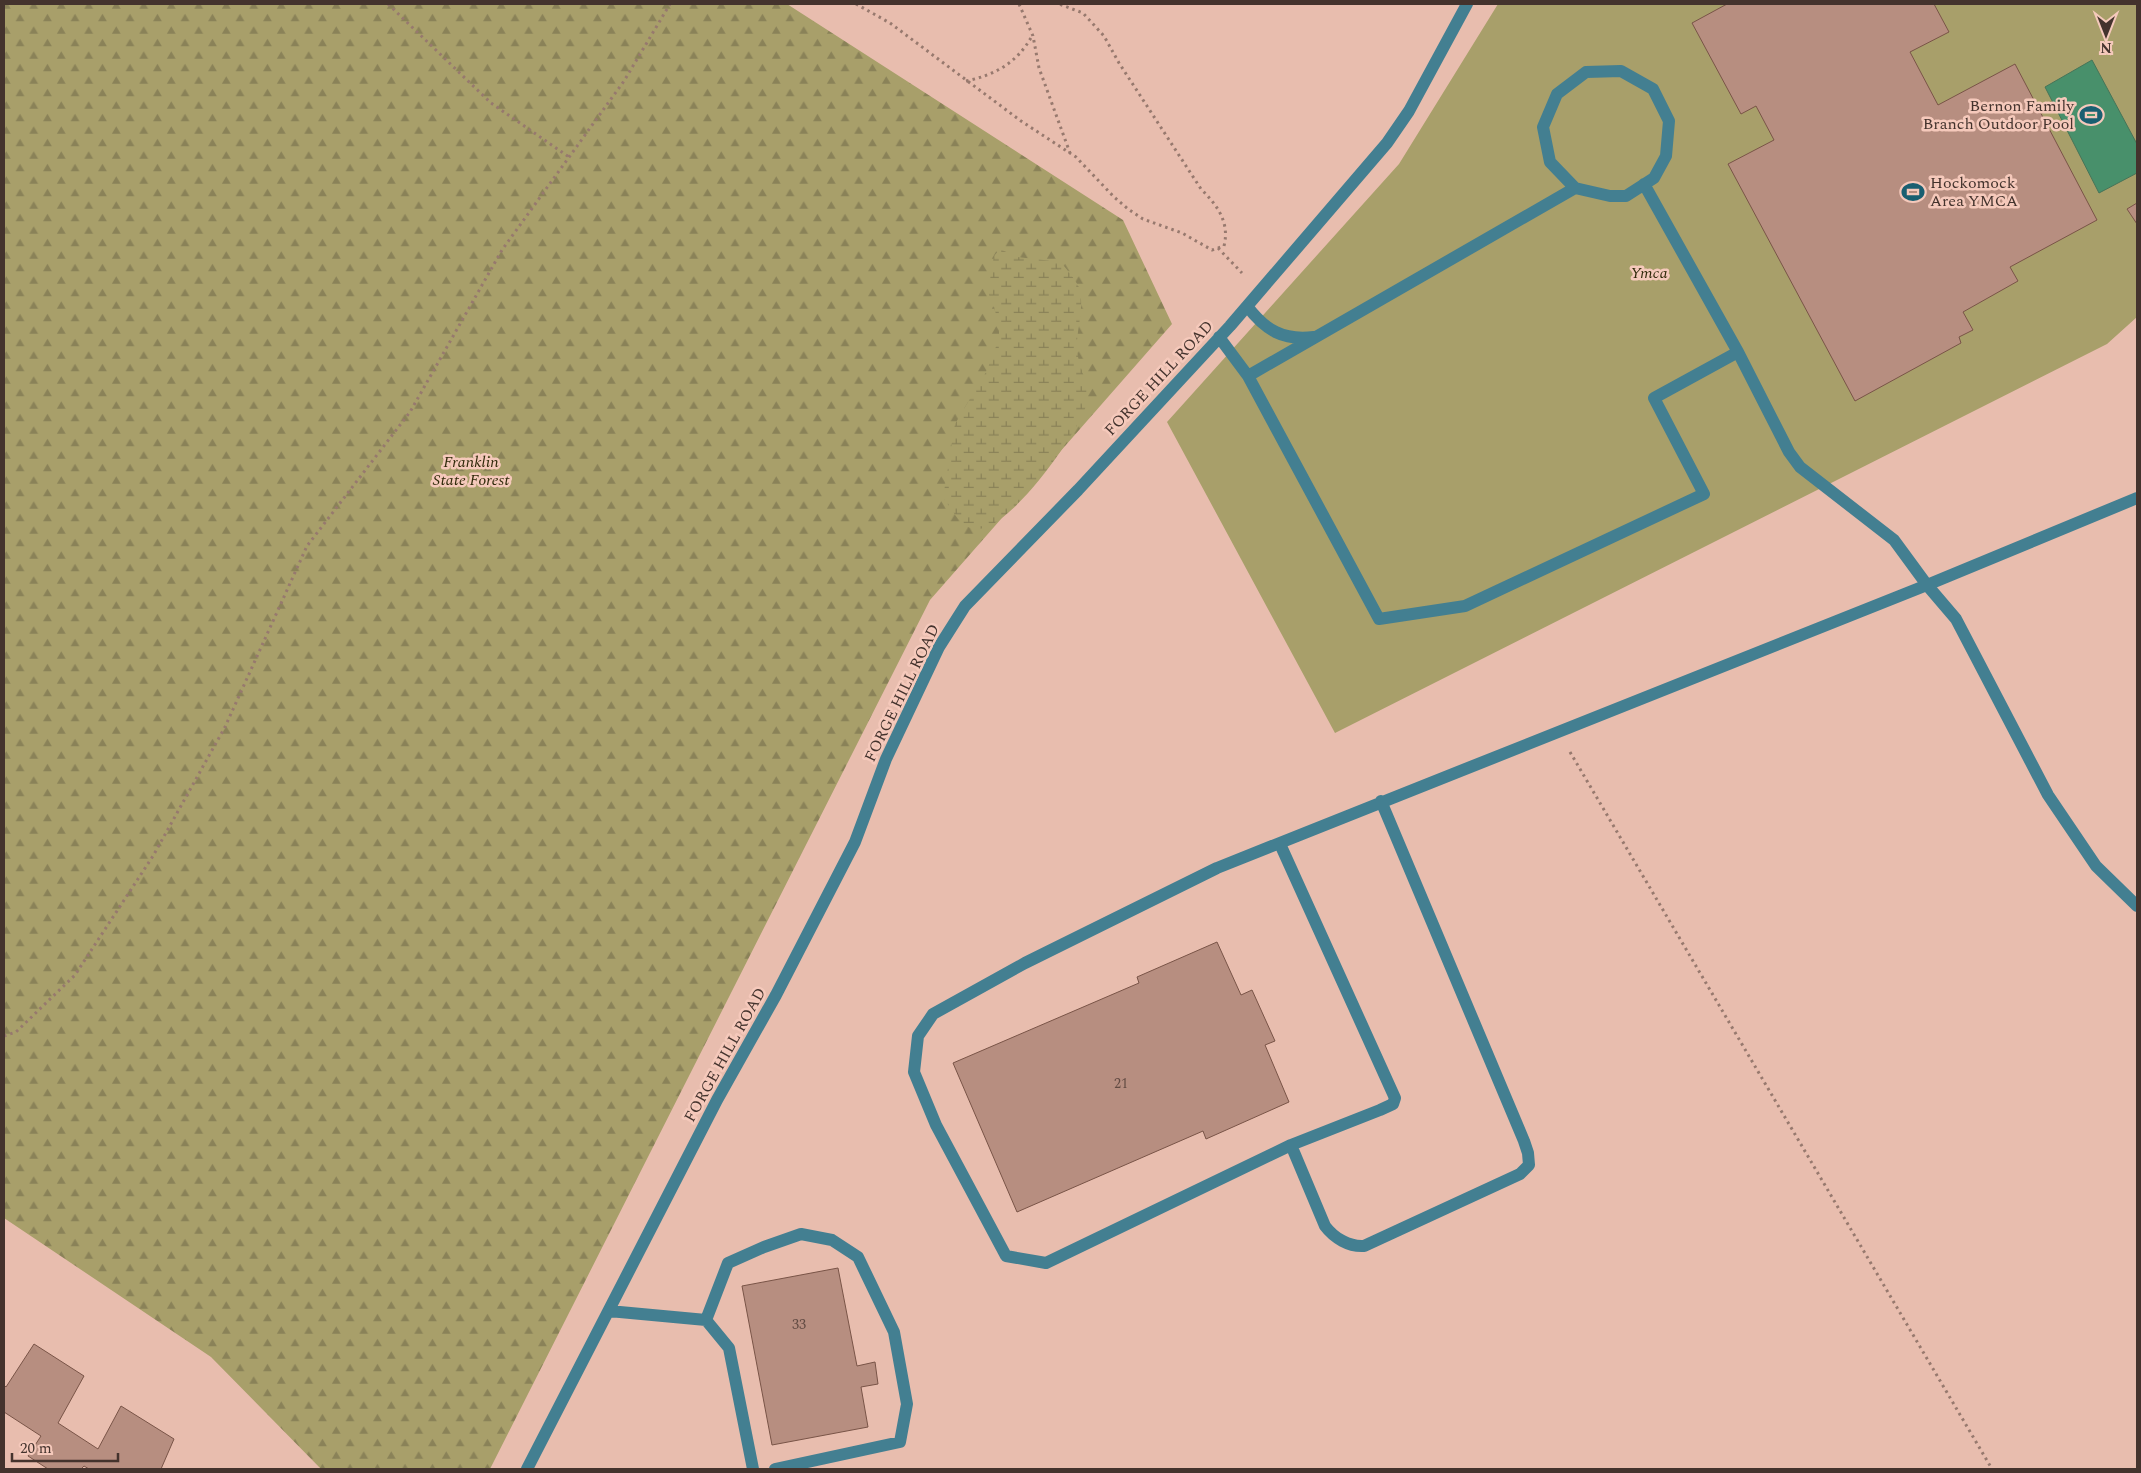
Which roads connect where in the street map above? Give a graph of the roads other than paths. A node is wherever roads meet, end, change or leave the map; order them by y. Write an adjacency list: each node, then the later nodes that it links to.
1 (1467, 4): 4 (street, FORGE HILL ROAD)
2 (1644, 184): 3 (street); 3 (street); 7 (street)
3 (1575, 188): 5 (street)
4 (1247, 306): 5 (street); 6 (street, FORGE HILL ROAD)
5 (1316, 336): 8 (street)
6 (1220, 337): 8 (street); 15 (street, FORGE HILL ROAD)
7 (1738, 352): 8 (street); 10 (street)
8 (1248, 376)
9 (2137, 498): 10 (street)
10 (1927, 585): 11 (street); 13 (street)
11 (1381, 801): 12 (street); 14 (street)
12 (1280, 844): 14 (street); 14 (street)
13 (2137, 906)
14 (1292, 1145)
15 (609, 1311): 16 (street); 17 (street, FORGE HILL ROAD)
16 (706, 1320): 18 (street); 19 (street)
17 (527, 1469)
18 (753, 1469)
19 (775, 1469)

